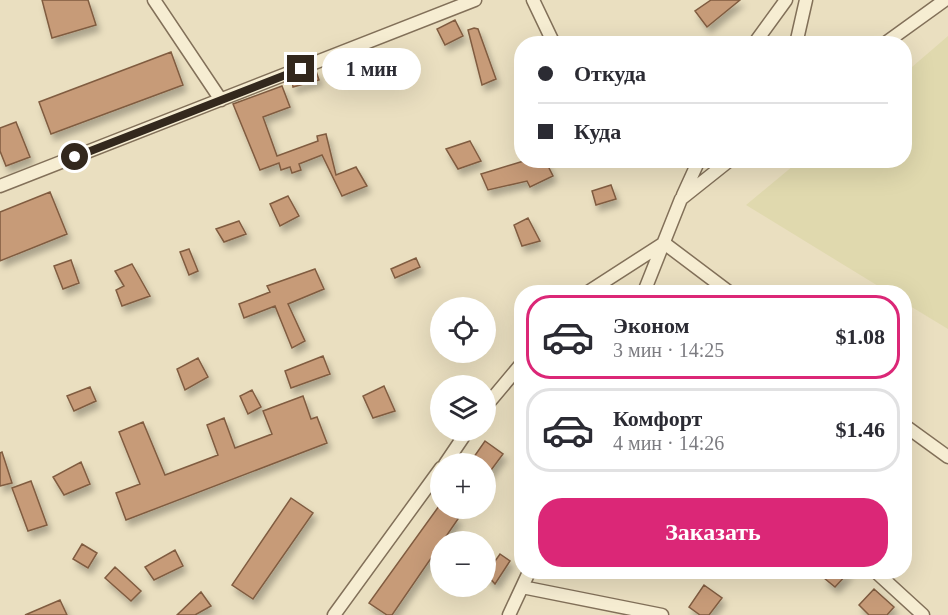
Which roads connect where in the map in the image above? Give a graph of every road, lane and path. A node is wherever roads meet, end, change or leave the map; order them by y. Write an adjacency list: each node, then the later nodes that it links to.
1 (154, 0): 11 (street)
2 (475, 0): 11 (street)
3 (533, 0): 7 (street)
4 (786, 0): 8 (street)
5 (805, 0): 9 (street)
6 (945, 0): 10 (street)
7 (550, 36)
8 (758, 36)
9 (798, 36)
10 (895, 36)
11 (221, 100): 14 (street)
12 (695, 168): 15 (street)
13 (720, 168): 15 (street)
14 (0, 186)
15 (681, 199): 16 (street)
16 (664, 243): 17 (street); 18 (street); 19 (street)
17 (599, 285)
18 (647, 285)
19 (720, 285)
20 (514, 373): 21 (street)
21 (496, 394)
22 (912, 431): 23 (street)
23 (948, 457)
24 (430, 483): 28 (street)
25 (526, 579): 27 (street)
26 (884, 579): 31 (street)
27 (522, 587): 29 (street); 30 (street)
28 (334, 615)
29 (509, 615)
30 (662, 615)
31 (923, 615)

